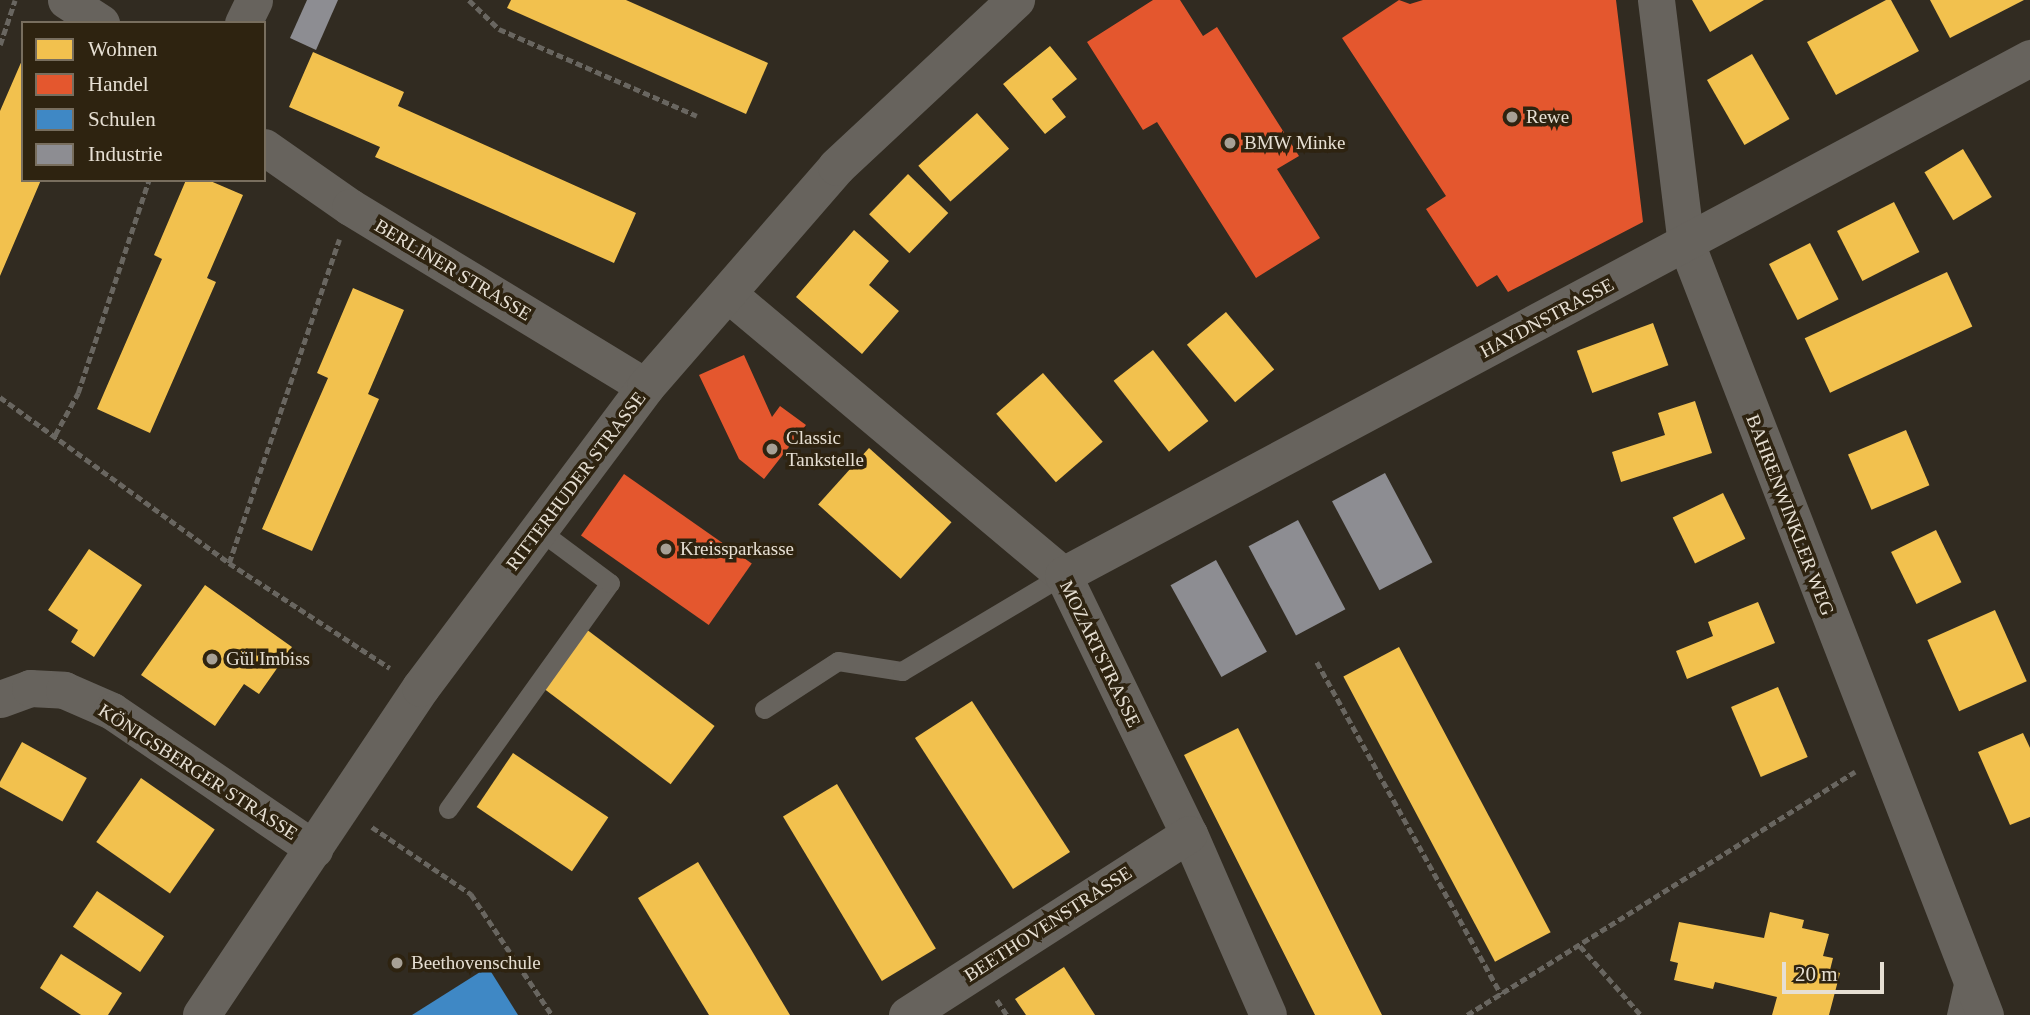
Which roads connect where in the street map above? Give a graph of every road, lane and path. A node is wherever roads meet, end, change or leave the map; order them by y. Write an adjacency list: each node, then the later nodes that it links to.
1 (15, 0): 9 (path)
2 (66, 0): 7 (street)
3 (254, 0): 8 (street)
4 (469, 0): 11 (path)
5 (1016, 0): 16 (street, RITTERHUDER STRASSE)
6 (1656, 0): 15 (street, BAHRENWINKLER WEG)
7 (98, 21)
8 (244, 21)
9 (0, 45)
10 (2030, 58): 15 (street, HAYDNSTRASSE)
11 (697, 116)
12 (266, 148): 14 (street, BERLINER STRASSE)
13 (148, 182): 19 (path)
14 (350, 207): 17 (street, BERLINER STRASSE); 21 (path)
15 (1686, 243): 22 (street, HAYDNSTRASSE); 27 (street, BAHRENWINKLER WEG)
16 (727, 293): 17 (street, RITTERHUDER STRASSE); 22 (street, MOZARTSTRASSE)
17 (646, 387): 20 (street, RITTERHUDER STRASSE)
18 (0, 397): 19 (path)
19 (55, 435): 21 (path)
20 (539, 530): 24 (street, RITTERHUDER STRASSE); 29 (lane)
21 (229, 563): 24 (path)
22 (1063, 575): 26 (lane); 30 (street, MOZARTSTRASSE)
23 (1317, 662): 34 (path)
24 (421, 688): 28 (street, RITTERHUDER STRASSE)
25 (0, 699): 31 (street, KÖNIGSBERGER STRASSE)
26 (764, 709)
27 (1882, 755): 32 (path); 33 (street, BAHRENWINKLER WEG)
28 (343, 808): 31 (street, RITTERHUDER STRASSE); 36 (path)
29 (448, 809)
30 (1189, 834): 37 (street, BEETHOVENSTRASSE); 38 (street, MOZARTSTRASSE)
31 (314, 849): 35 (street, RITTERHUDER STRASSE)
32 (1580, 946): 34 (path); 40 (path)
33 (1966, 971): 41 (lane); 42 (street, BAHRENWINKLER WEG)
34 (1502, 994): 39 (path)
35 (202, 1015)
36 (552, 1015)
37 (907, 1015)
38 (1268, 1015)
39 (1467, 1015)
40 (1641, 1015)
41 (1956, 1015)
42 (1985, 1015)

